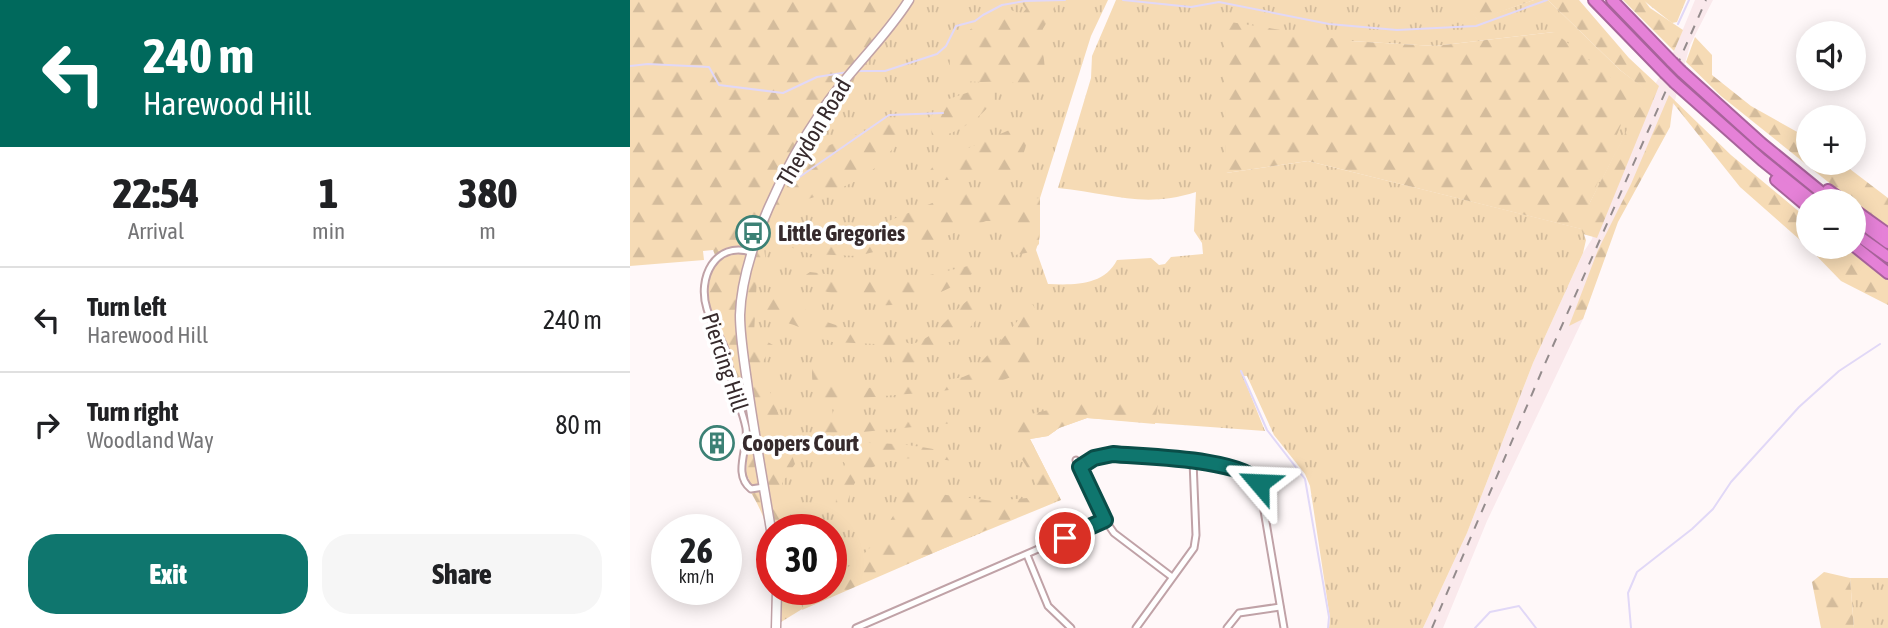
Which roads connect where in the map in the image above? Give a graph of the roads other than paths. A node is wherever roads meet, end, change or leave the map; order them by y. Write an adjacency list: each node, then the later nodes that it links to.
1 (909, 0): 15 (street, Theydon Road)
2 (1594, 0): 5 (highway, bridge)
3 (1612, 0): 4 (highway, bridge)
4 (1733, 119): 7 (highway); 8 (highway)
5 (1762, 160): 6 (highway); 9 (highway)
6 (1799, 189)
7 (1818, 189)
8 (1828, 189)
9 (1796, 197)
10 (1866, 218): 12 (highway)
11 (1866, 227): 14 (highway)
12 (1888, 234)
13 (1866, 241): 17 (highway)
14 (1888, 243)
15 (751, 253): 19 (street, Theydon Road); 23 (street, Piercing Hill)
16 (1866, 255): 18 (highway)
17 (1888, 257)
18 (1888, 273)
19 (745, 278): 23 (street, Piercing Hill)
20 (1076, 460): 22 (street)
21 (1193, 461): 22 (street); 27 (street); 29 (street)
22 (1080, 467): 25 (street)
23 (764, 487): 24 (street, Piercing Hill)
24 (768, 514)
25 (1105, 520): 26 (street); 27 (street)
26 (1027, 555): 31 (street); 32 (street)
27 (1172, 577): 33 (street)
28 (777, 605): 30 (street)
29 (1280, 607): 34 (street); 35 (street)
30 (776, 628)
31 (856, 628)
32 (1071, 628)
33 (1136, 628)
34 (1227, 628)
35 (1284, 628)

